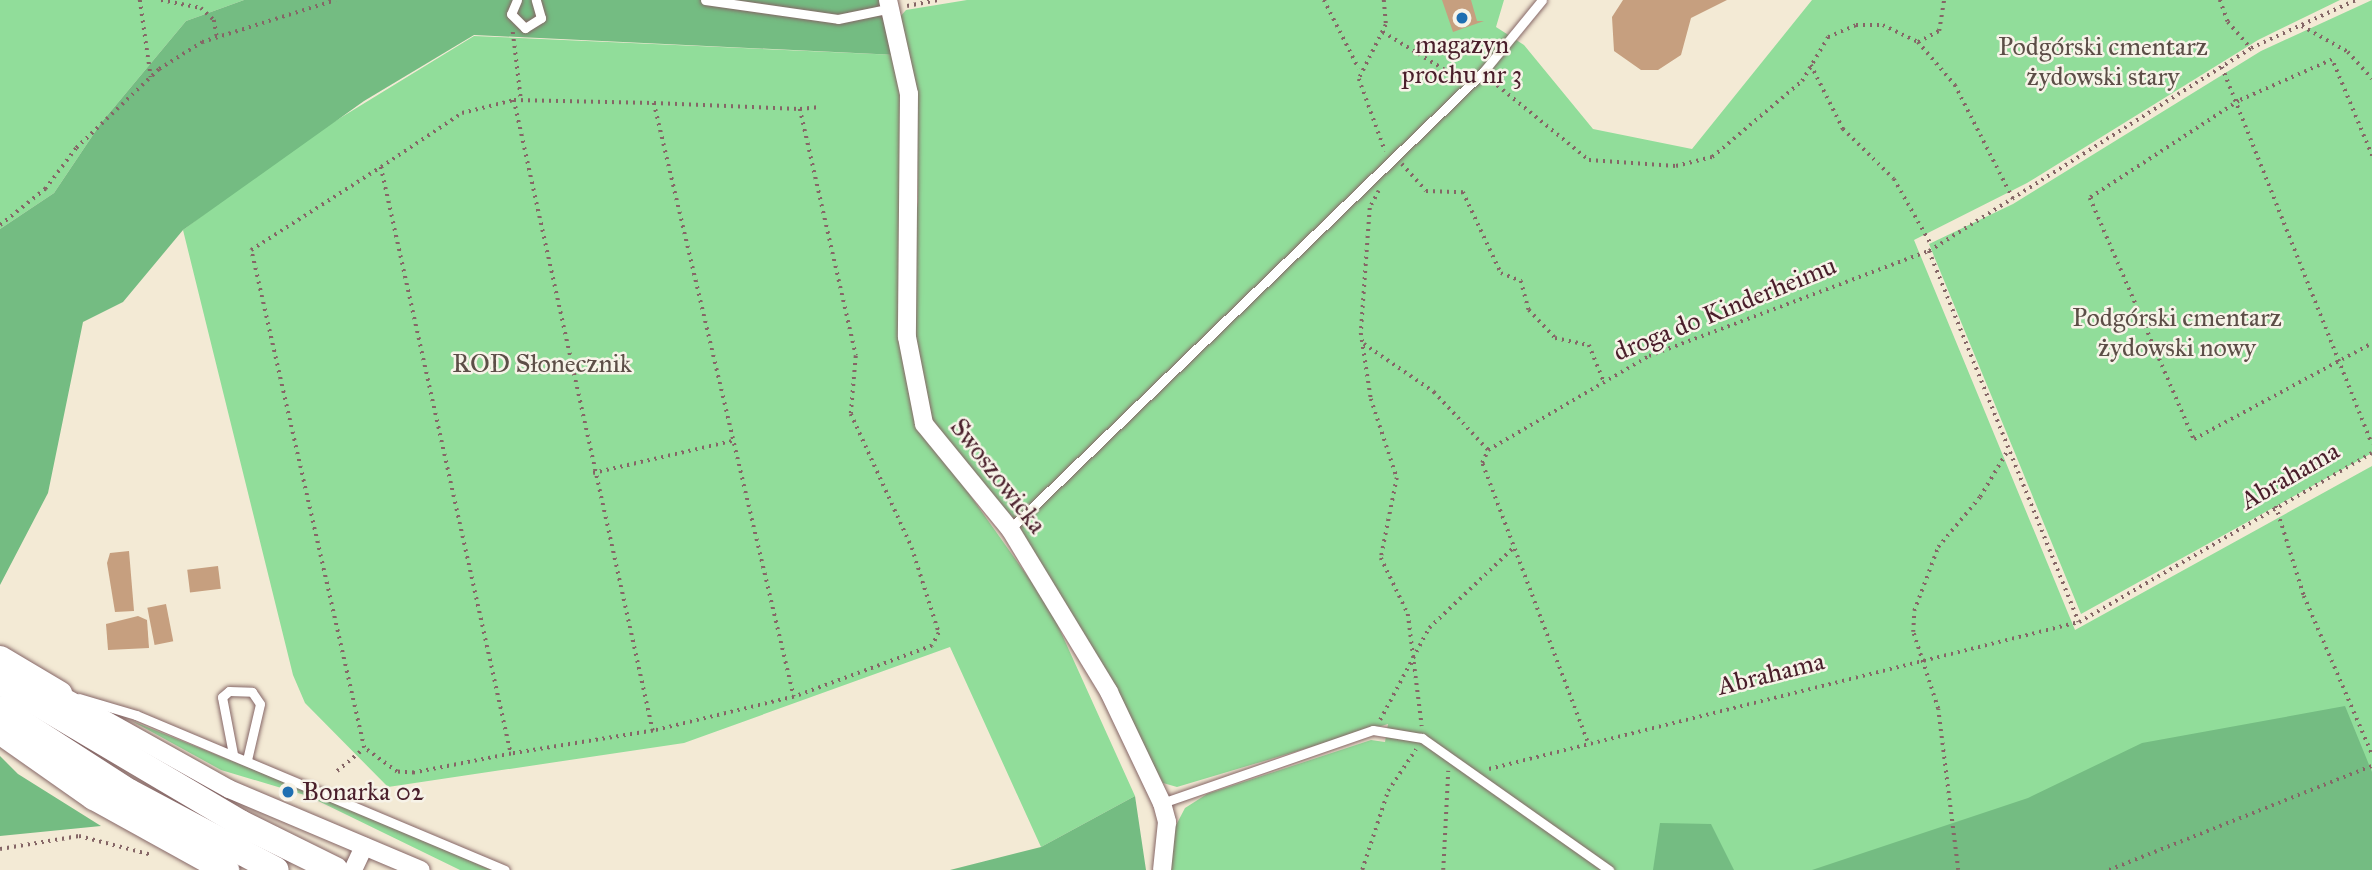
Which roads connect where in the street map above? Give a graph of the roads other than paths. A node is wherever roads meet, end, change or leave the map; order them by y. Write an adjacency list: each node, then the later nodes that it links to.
1 (517, 0): 2 (lane)
2 (536, 0)
3 (705, 0): 5 (lane)
4 (1542, 0): 6 (lane)
5 (890, 4): 6 (street, Swoszowicka)
6 (1010, 529): 14 (street, Swoszowicka)
7 (0, 659): 9 (main road)
8 (0, 681): 20 (main road)
9 (59, 694): 12 (lane); 15 (street)
10 (0, 709): 19 (main road)
11 (0, 731): 16 (main road)
12 (233, 754): 13 (lane); 13 (lane)
13 (247, 760): 23 (lane)
14 (1162, 803): 24 (street, Swoszowicka); 25 (lane)
15 (364, 846): 17 (street); 21 (street)
16 (196, 861): 18 (main road)
17 (383, 862): 22 (street)
18 (226, 870)
19 (276, 870)
20 (335, 870)
21 (353, 870)
22 (421, 870)
23 (505, 870)
24 (1163, 870)
25 (1609, 870)

